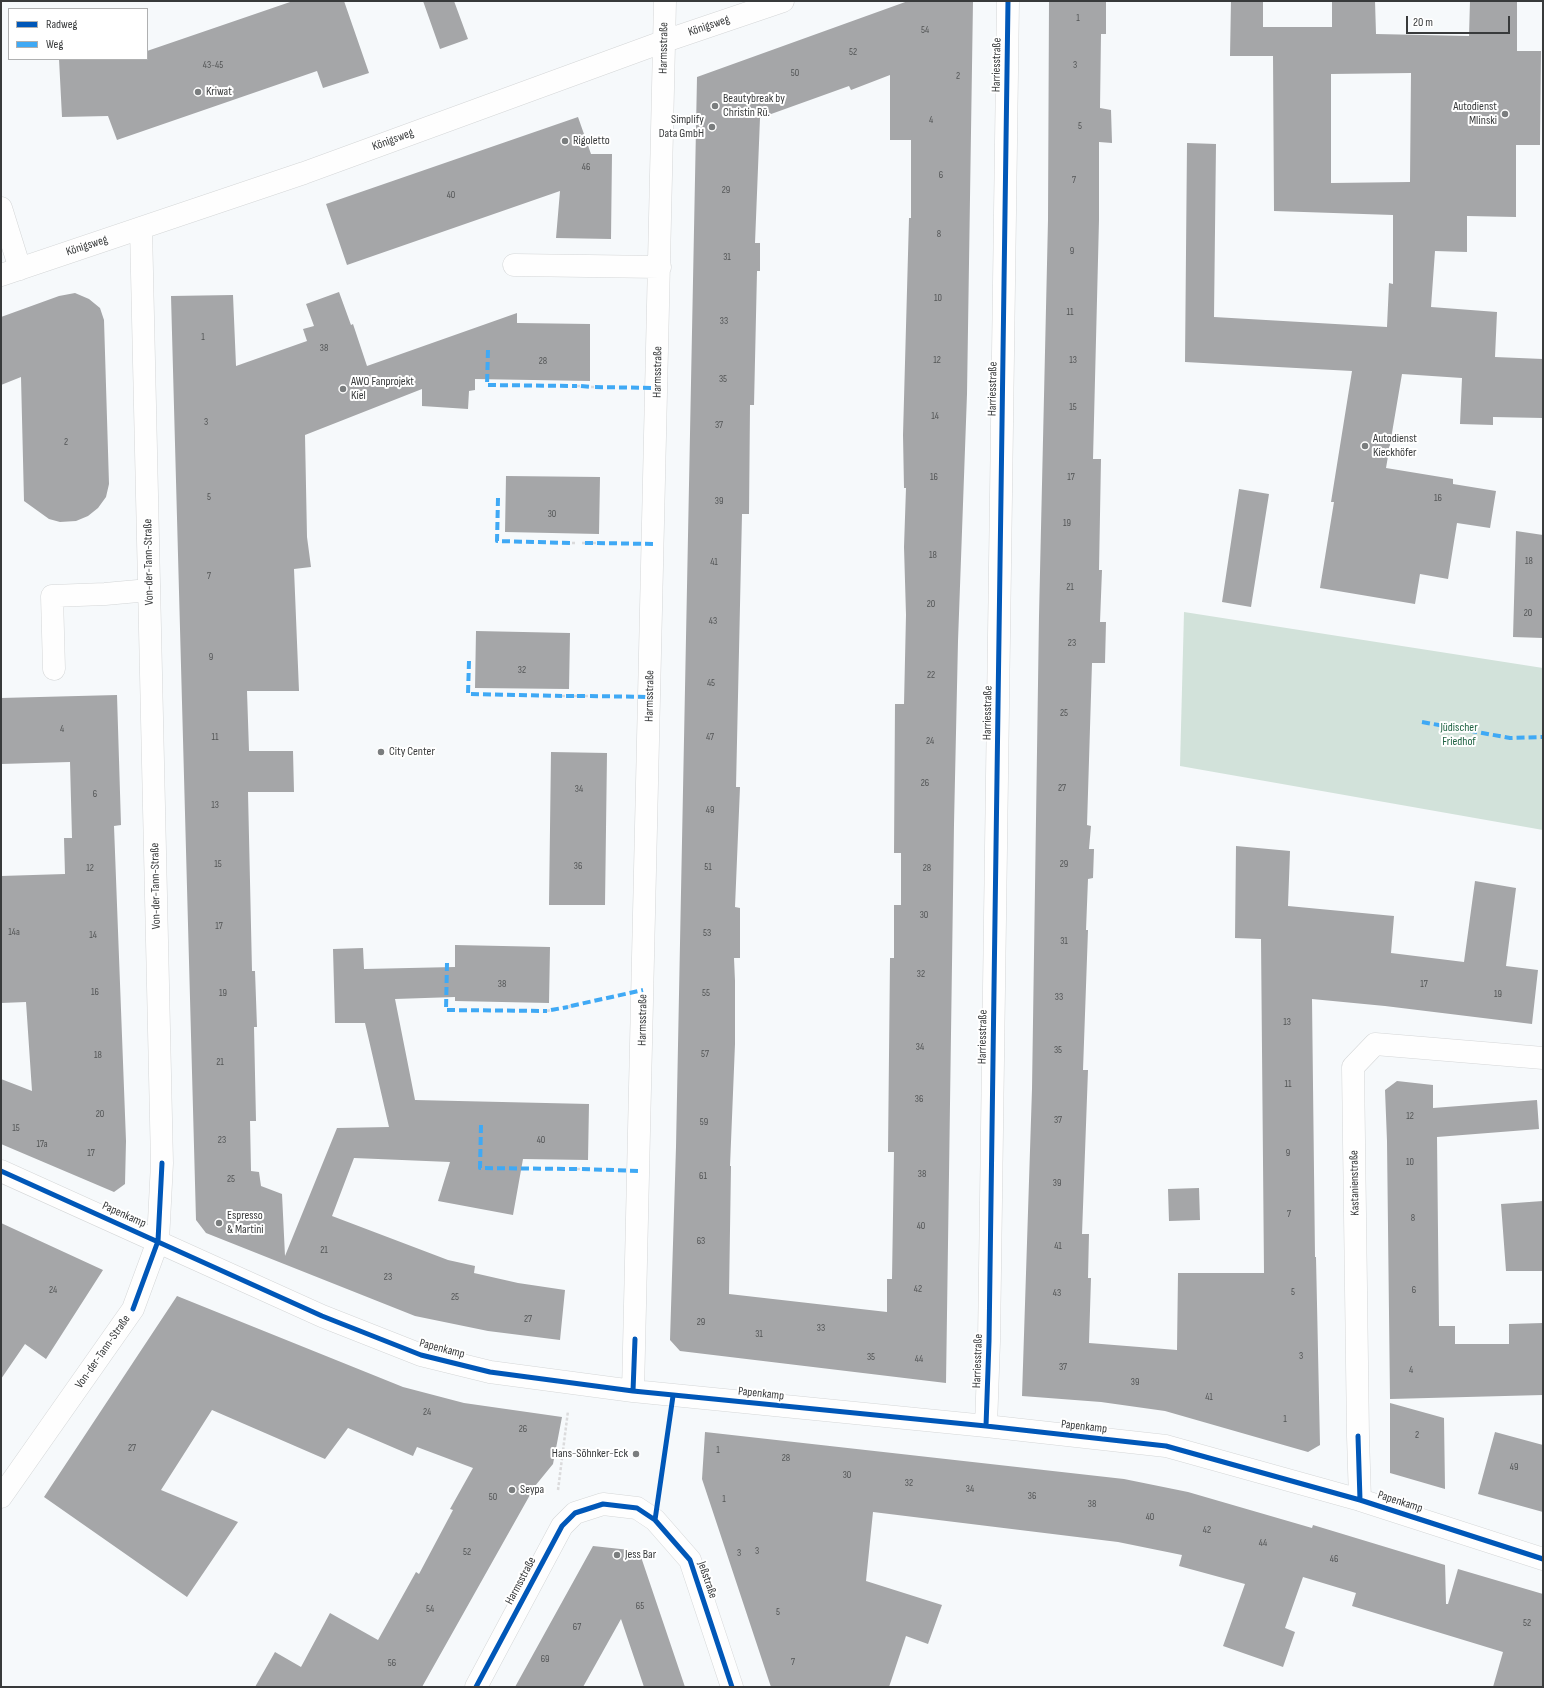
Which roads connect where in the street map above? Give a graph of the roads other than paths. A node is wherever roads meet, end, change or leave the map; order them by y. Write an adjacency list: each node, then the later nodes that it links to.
1 (665, 1): 4 (street, Harmsstraße)
2 (784, 1): 4 (street, Königsweg)
3 (1008, 1): 16 (street, Harriesstraße)
4 (665, 41): 6 (street, Königsweg); 8 (street, Harmsstraße)
5 (1, 208): 9 (street)
6 (141, 228): 9 (street, Königsweg); 10 (street, Von-der-Tann-Straße)
7 (514, 265): 8 (street)
8 (660, 267): 15 (street, Harmsstraße)
9 (10, 272)
10 (149, 590): 11 (street); 14 (street, Von-der-Tann-Straße)
11 (54, 669)
12 (1543, 1058): 18 (street, Kastanienstraße)
13 (1, 1171): 14 (street, Papenkamp)
14 (158, 1241): 15 (street, Papenkamp); 17 (street, Von-der-Tann-Straße)
15 (634, 1391): 16 (street, Papenkamp)
16 (986, 1426): 18 (street, Papenkamp)
17 (1, 1498)
18 (1360, 1500): 20 (street, Papenkamp)
19 (603, 1504): 21 (street, Harmsstraße); 22 (street, Jeßstraße)
20 (1543, 1559)
21 (476, 1687)
22 (732, 1687)

